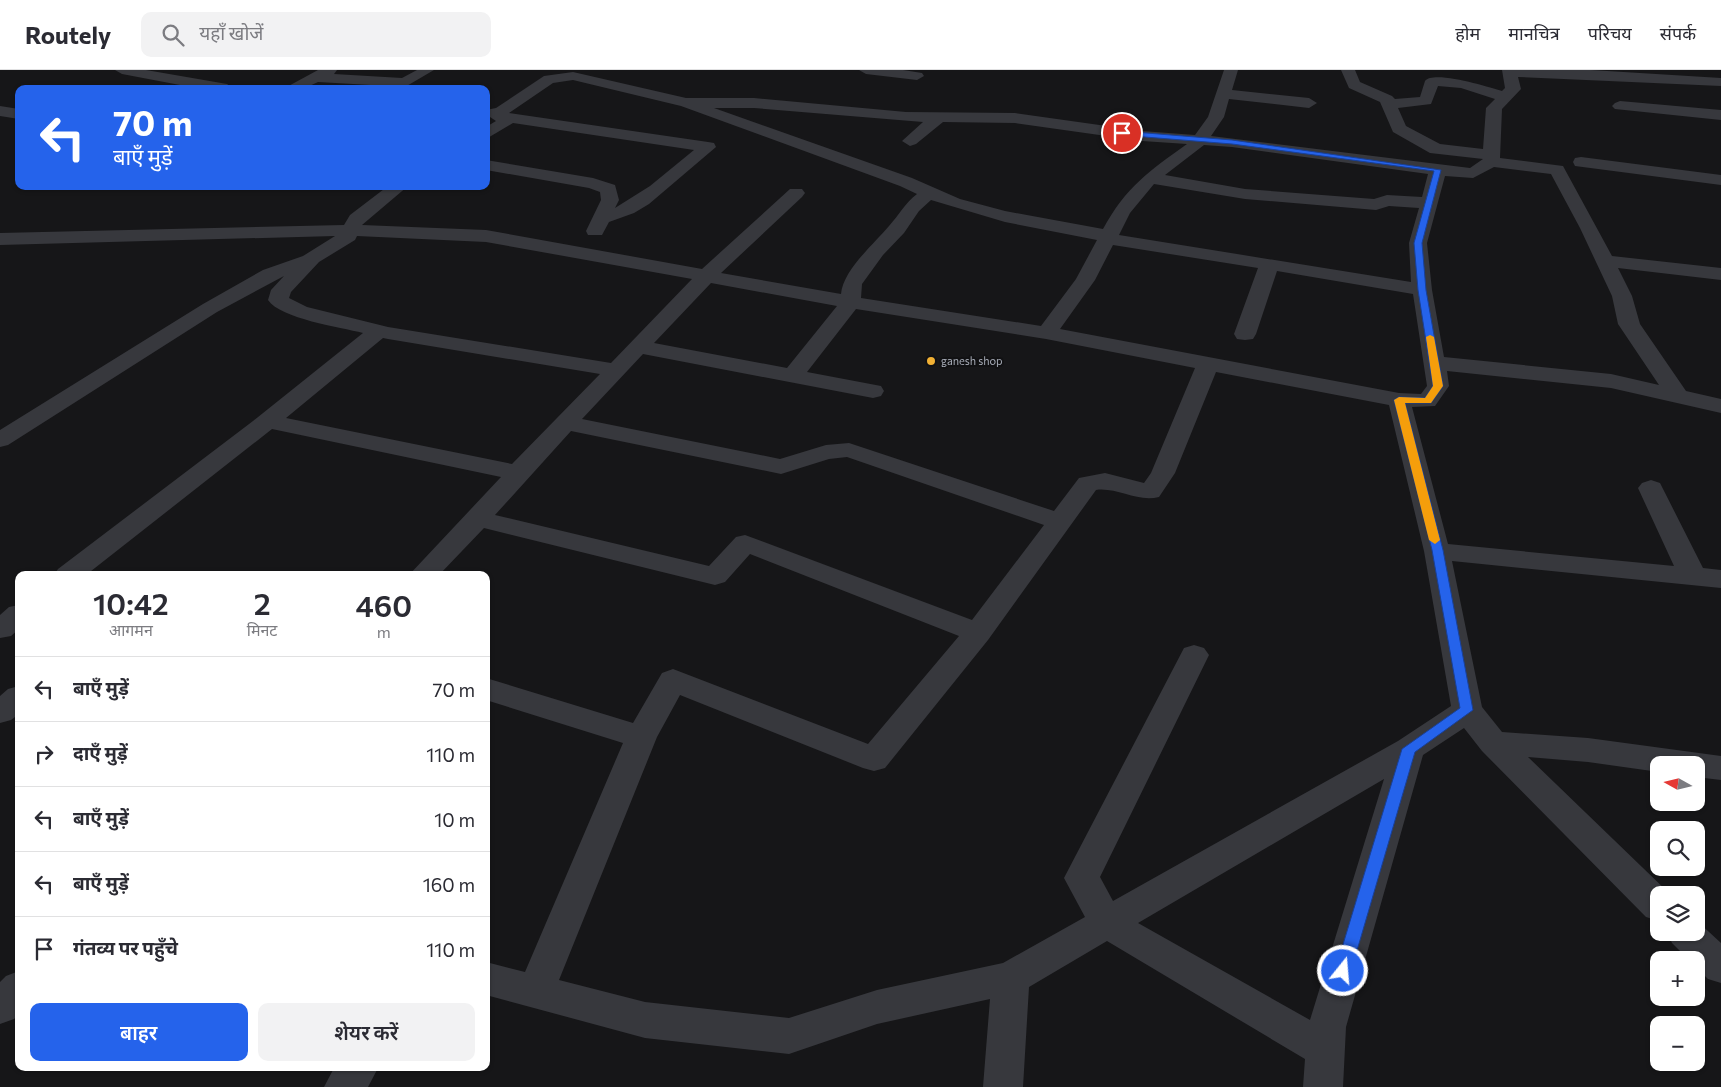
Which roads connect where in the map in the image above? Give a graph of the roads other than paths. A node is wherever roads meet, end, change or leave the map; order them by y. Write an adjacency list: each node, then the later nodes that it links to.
1 (122, 70): 13 (street)
2 (330, 70): 9 (street)
3 (427, 70): 9 (street)
4 (866, 70): 10 (street)
5 (1231, 70): 15 (street)
6 (1348, 70): 19 (street)
7 (1510, 71): 11 (street); 16 (street)
8 (562, 73): 17 (street); 22 (street)
9 (316, 76): 14 (street)
10 (917, 76)
11 (1615, 76): 12 (street); 23 (street)
12 (1721, 82)
13 (205, 85)
14 (298, 85)
15 (1223, 94): 18 (street); 26 (street)
16 (1505, 98): 19 (street); 28 (street)
17 (686, 103): 24 (street); 36 (street)
18 (1309, 103)
19 (1389, 104): 28 (street)
20 (0, 111): 21 (street)
21 (15, 113)
22 (496, 114): 25 (street); 38 (street)
23 (1721, 115)
24 (938, 118): 26 (street); 27 (street)
25 (490, 132)
26 (1200, 139): 31 (street); 32 (street)
27 (910, 141)
28 (1491, 158): 31 (street); 44 (street)
29 (1581, 162): 33 (street)
30 (490, 166): 38 (street)
31 (1438, 170): 37 (street)
32 (1150, 178): 37 (street); 40 (street)
33 (1721, 180)
34 (394, 190): 39 (street)
35 (796, 193): 47 (street)
36 (928, 194): 40 (street); 49 (street)
37 (1428, 203): 48 (street)
38 (600, 218): 42 (street)
39 (351, 230): 41 (street); 42 (street); 43 (street)
40 (1108, 238): 45 (street); 51 (street)
41 (0, 239)
42 (580, 252): 47 (street)
43 (312, 258): 50 (street); 64 (street)
44 (1605, 261): 46 (street); 59 (street)
45 (1270, 264): 48 (street); 52 (street)
46 (1721, 274)
47 (706, 276): 49 (street); 53 (street)
48 (1422, 290): 54 (street)
49 (851, 302): 51 (street); 57 (street)
50 (379, 331): 56 (street); 62 (street)
51 (1046, 333): 55 (street)
52 (1245, 334)
53 (638, 347): 56 (street); 57 (street)
54 (1434, 363): 59 (street); 60 (street)
55 (1208, 364): 60 (street); 68 (street)
56 (616, 370): 63 (street)
57 (792, 376): 58 (street)
58 (873, 391)
59 (1676, 395): 61 (street)
60 (1399, 400): 69 (street)
61 (1721, 406)
62 (268, 421): 65 (street); 70 (street)
63 (565, 423): 65 (street); 68 (street)
64 (0, 440)
65 (518, 472): 67 (street)
66 (1651, 488): 72 (street)
67 (478, 519): 71 (street); 77 (street)
68 (1059, 521): 77 (street)
69 (1438, 550): 72 (street); 81 (street)
70 (73, 571)
71 (428, 571)
72 (1693, 576): 73 (street)
73 (1721, 579)
74 (15, 617): 75 (street)
75 (0, 629): 76 (street)
76 (15, 633)
77 (978, 633): 83 (street)
78 (1194, 655): 88 (street)
79 (490, 691): 83 (street)
80 (15, 700): 82 (street)
81 (1467, 710): 84 (street); 85 (street)
82 (0, 712)
83 (641, 737): 93 (street)
84 (1493, 743): 86 (street); 87 (street)
85 (1409, 749): 88 (street); 96 (street)
86 (1721, 768)
87 (1650, 897)
88 (1107, 923): 91 (street); 96 (street)
89 (1695, 941): 90 (street)
90 (1721, 967)
91 (1011, 978): 93 (street); 99 (street)
92 (490, 979): 93 (street)
93 (536, 991)
94 (15, 992): 95 (street)
95 (0, 1007)
96 (1325, 1050): 100 (street)
97 (356, 1071): 98 (street)
98 (344, 1087)
99 (1003, 1087)
100 (1323, 1087)

